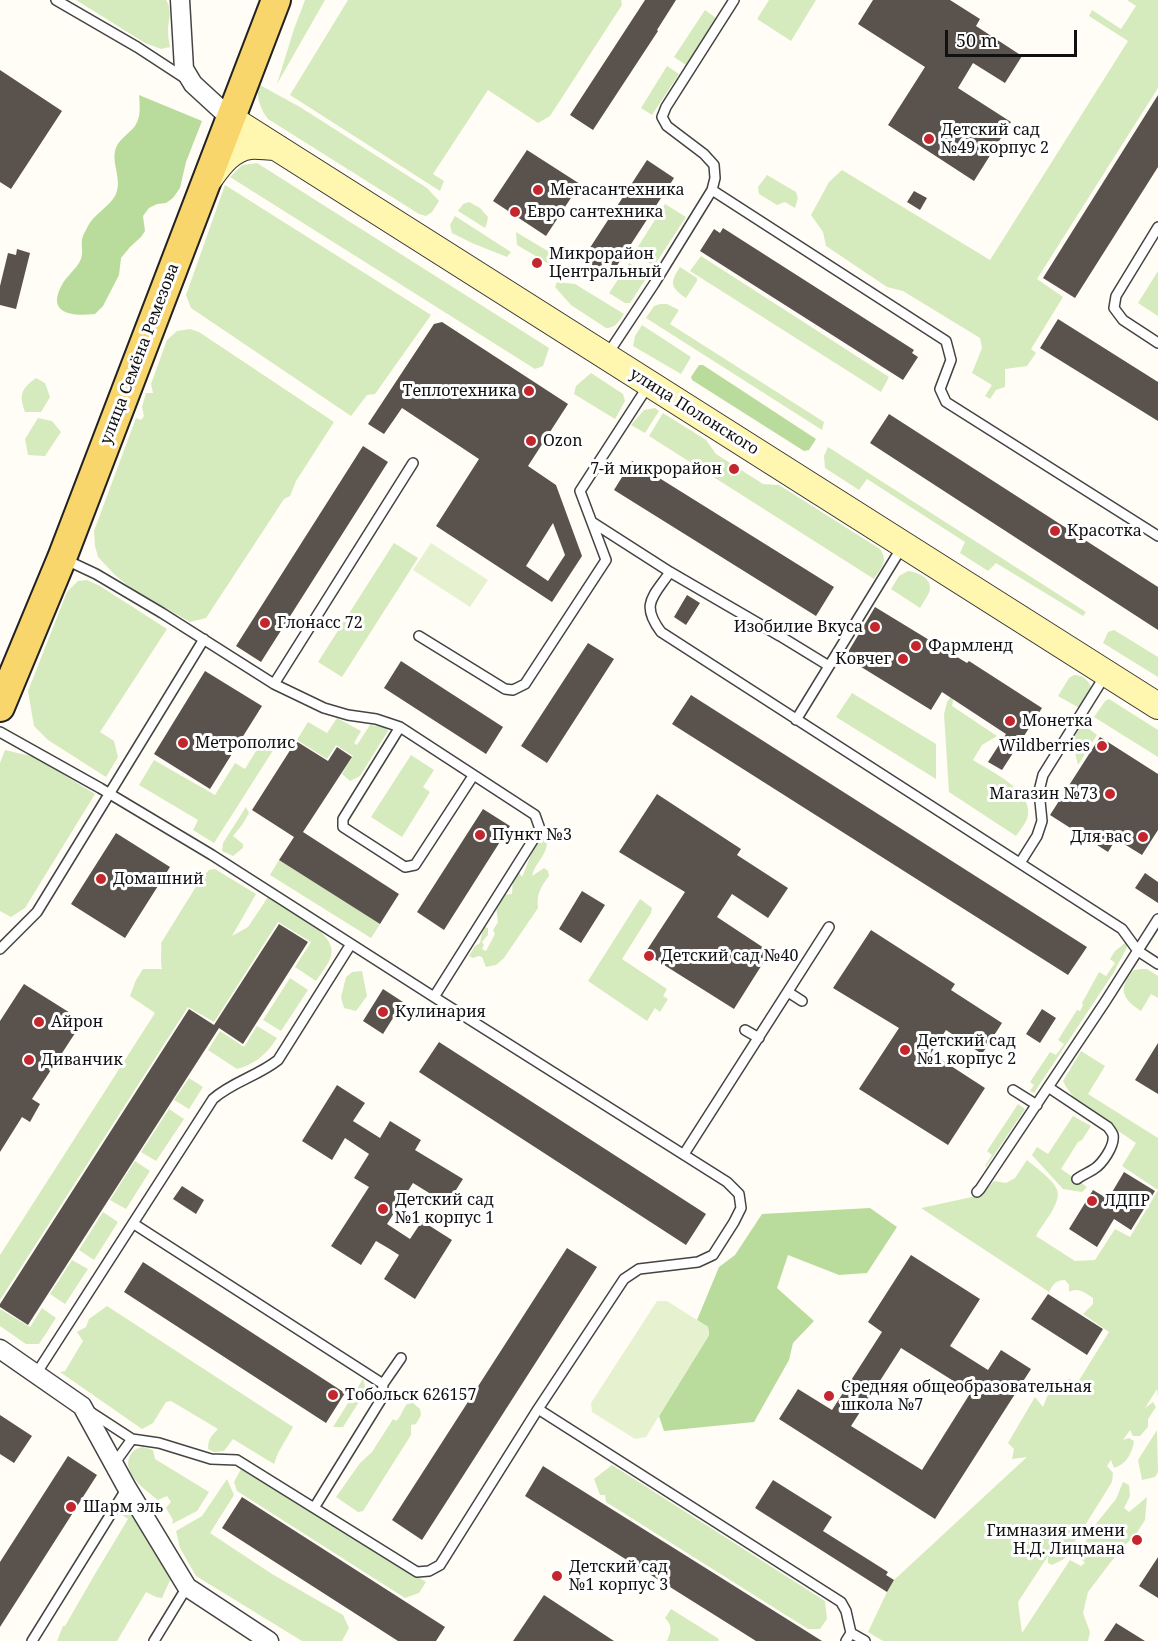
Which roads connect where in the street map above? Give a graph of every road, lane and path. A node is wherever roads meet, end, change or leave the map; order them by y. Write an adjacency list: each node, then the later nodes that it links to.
1 (56, 0): 6 (lane)
2 (180, 0): 6 (street)
3 (276, 0): 5 (main road, улица Семёна Ремезова)
4 (734, 0): 10 (lane)
5 (248, 71): 7 (main road, улица Семёна Ремезова); 8 (main road)
6 (193, 84): 7 (street)
7 (230, 118): 8 (main road, улица Полонского); 9 (main road, улица Семёна Ремезова)
8 (275, 147): 9 (main road); 13 (main road, улица Полонского)
9 (203, 188): 19 (main road, улица Семёна Ремезова)
10 (712, 190): 13 (lane); 17 (lane)
11 (1158, 227): 12 (lane)
12 (1158, 343)
13 (606, 356): 14 (main road, улица Полонского)
14 (649, 384): 16 (lane); 18 (main road, улица Полонского)
15 (413, 463): 25 (lane)
16 (592, 522): 20 (lane); 21 (lane)
17 (1158, 536)
18 (904, 545): 23 (lane); 24 (main road, улица Полонского)
19 (62, 558): 22 (lane); 27 (main road, улица Семёна Ремезова)
20 (670, 572): 23 (lane); 28 (lane)
21 (419, 636)
22 (204, 639): 25 (lane); 32 (lane)
23 (829, 666): 28 (lane)
24 (1107, 674): 26 (main road, улица Полонского); 33 (lane)
25 (274, 684): 29 (lane)
26 (1158, 706)
27 (0, 707)
28 (796, 720): 33 (lane)
29 (400, 727): 31 (lane); 31 (lane)
30 (0, 732): 32 (lane)
31 (473, 776): 41 (lane)
32 (110, 794): 36 (lane); 37 (lane)
33 (1020, 863): 38 (lane)
34 (1158, 919): 38 (lane)
35 (830, 927): 40 (lane)
36 (351, 944): 41 (lane); 51 (lane)
37 (0, 949)
38 (1138, 951): 39 (lane); 45 (lane)
39 (1158, 964)
40 (788, 992): 42 (lane); 44 (lane)
41 (434, 997): 48 (lane)
42 (802, 1001)
43 (745, 1030): 44 (lane)
44 (759, 1038): 48 (lane)
45 (1048, 1088): 47 (lane); 49 (lane)
46 (1014, 1090): 47 (lane)
47 (1037, 1105): 50 (lane)
48 (684, 1155): 57 (lane)
49 (1077, 1179)
50 (977, 1192)
51 (134, 1224): 54 (lane); 55 (lane)
52 (0, 1349): 54 (street)
53 (401, 1358): 55 (lane)
54 (36, 1374): 56 (street)
55 (383, 1384): 61 (lane)
56 (82, 1406): 58 (lane); 59 (street)
57 (538, 1409): 61 (lane); 63 (lane)
58 (132, 1438): 59 (lane); 61 (lane)
59 (114, 1464): 60 (street)
60 (127, 1488): 62 (street); 64 (lane)
61 (314, 1508)
62 (188, 1587): 65 (lane); 66 (street)
63 (848, 1637): 67 (lane)
64 (32, 1641)
65 (154, 1641)
66 (269, 1641)
67 (865, 1641)

